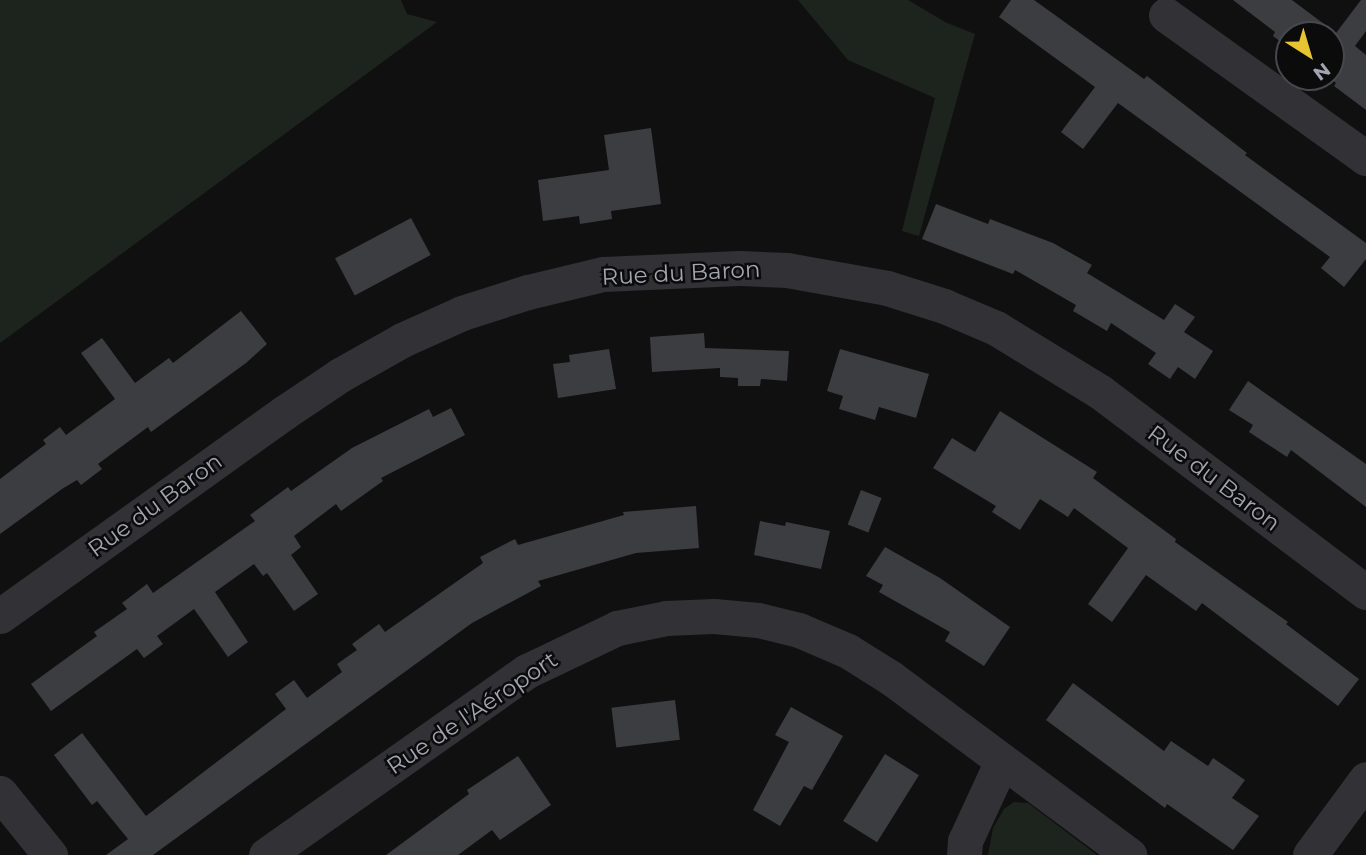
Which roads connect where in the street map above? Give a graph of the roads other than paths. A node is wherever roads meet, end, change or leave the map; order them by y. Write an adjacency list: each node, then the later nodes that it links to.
1 (1156, 5): 2 (street)
2 (1366, 158)
3 (1366, 592): 4 (street, Rue du Baron)
4 (0, 616)
5 (1002, 761): 9 (street, Rue de l'Aéroport); 10 (street); 11 (street, Rue de l'Aéroport)
6 (1366, 779): 12 (street)
7 (0, 793): 8 (street)
8 (50, 855)
9 (266, 855)
10 (964, 855)
11 (1129, 855)
12 (1310, 855)

